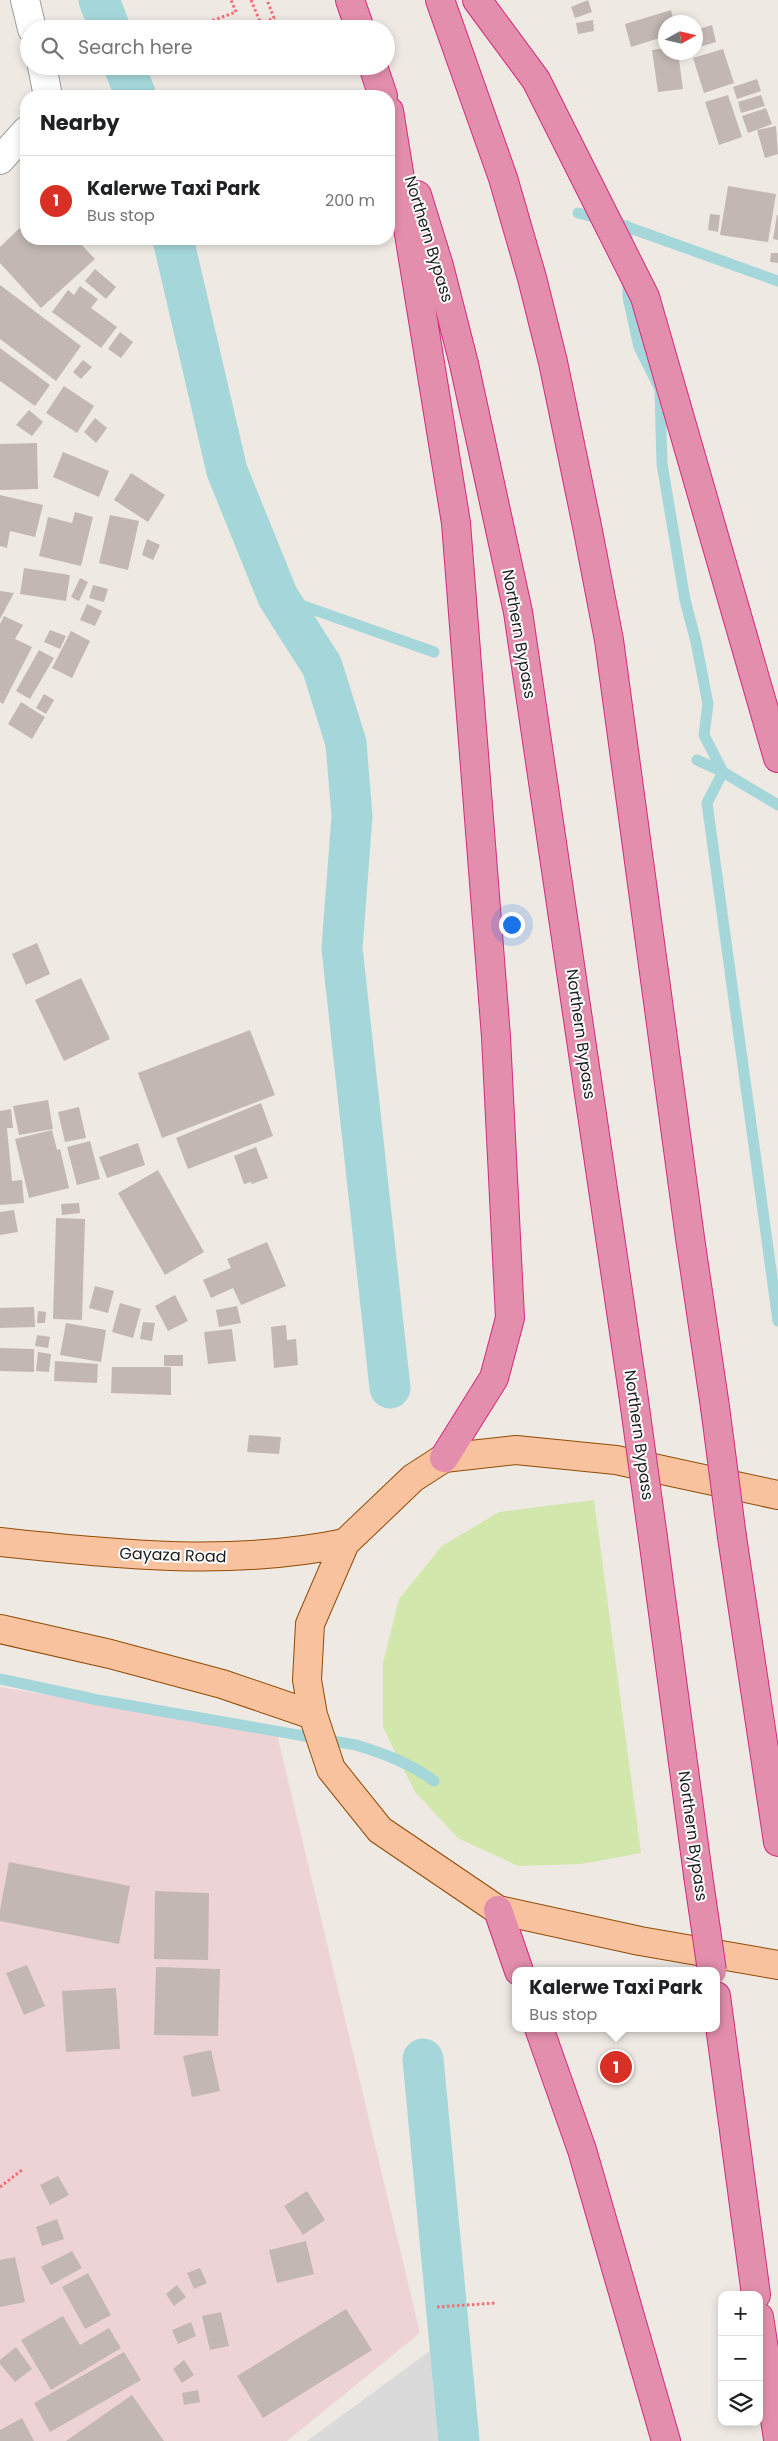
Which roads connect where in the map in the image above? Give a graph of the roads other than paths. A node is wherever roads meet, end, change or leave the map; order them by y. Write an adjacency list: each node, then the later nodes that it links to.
1 (25, 0): 5 (street)
2 (350, 0): 6 (highway)
3 (440, 0): 22 (highway, bridge)
4 (477, 0): 15 (highway)
5 (30, 20)
6 (357, 20)
7 (44, 75): 9 (street)
8 (376, 75): 10 (highway)
9 (47, 90)
10 (381, 90)
11 (395, 129): 26 (highway, Northern Bypass, bridge)
12 (20, 138): 14 (street)
13 (395, 147): 16 (highway)
14 (0, 160)
15 (778, 758)
16 (444, 1458): 17 (main road); 19 (main road)
17 (778, 1495)
18 (0, 1542): 19 (main road, Gayaza Road)
19 (345, 1544): 21 (main road)
20 (0, 1629): 21 (main road)
21 (313, 1715): 23 (main road)
22 (778, 1842)
23 (498, 1910): 24 (main road); 25 (highway)
24 (778, 1965)
25 (518, 1967)
26 (711, 1967)
27 (720, 2025): 29 (highway)
28 (540, 2032): 32 (highway)
29 (755, 2291)
30 (762, 2336): 31 (highway)
31 (778, 2439)
32 (666, 2441)

